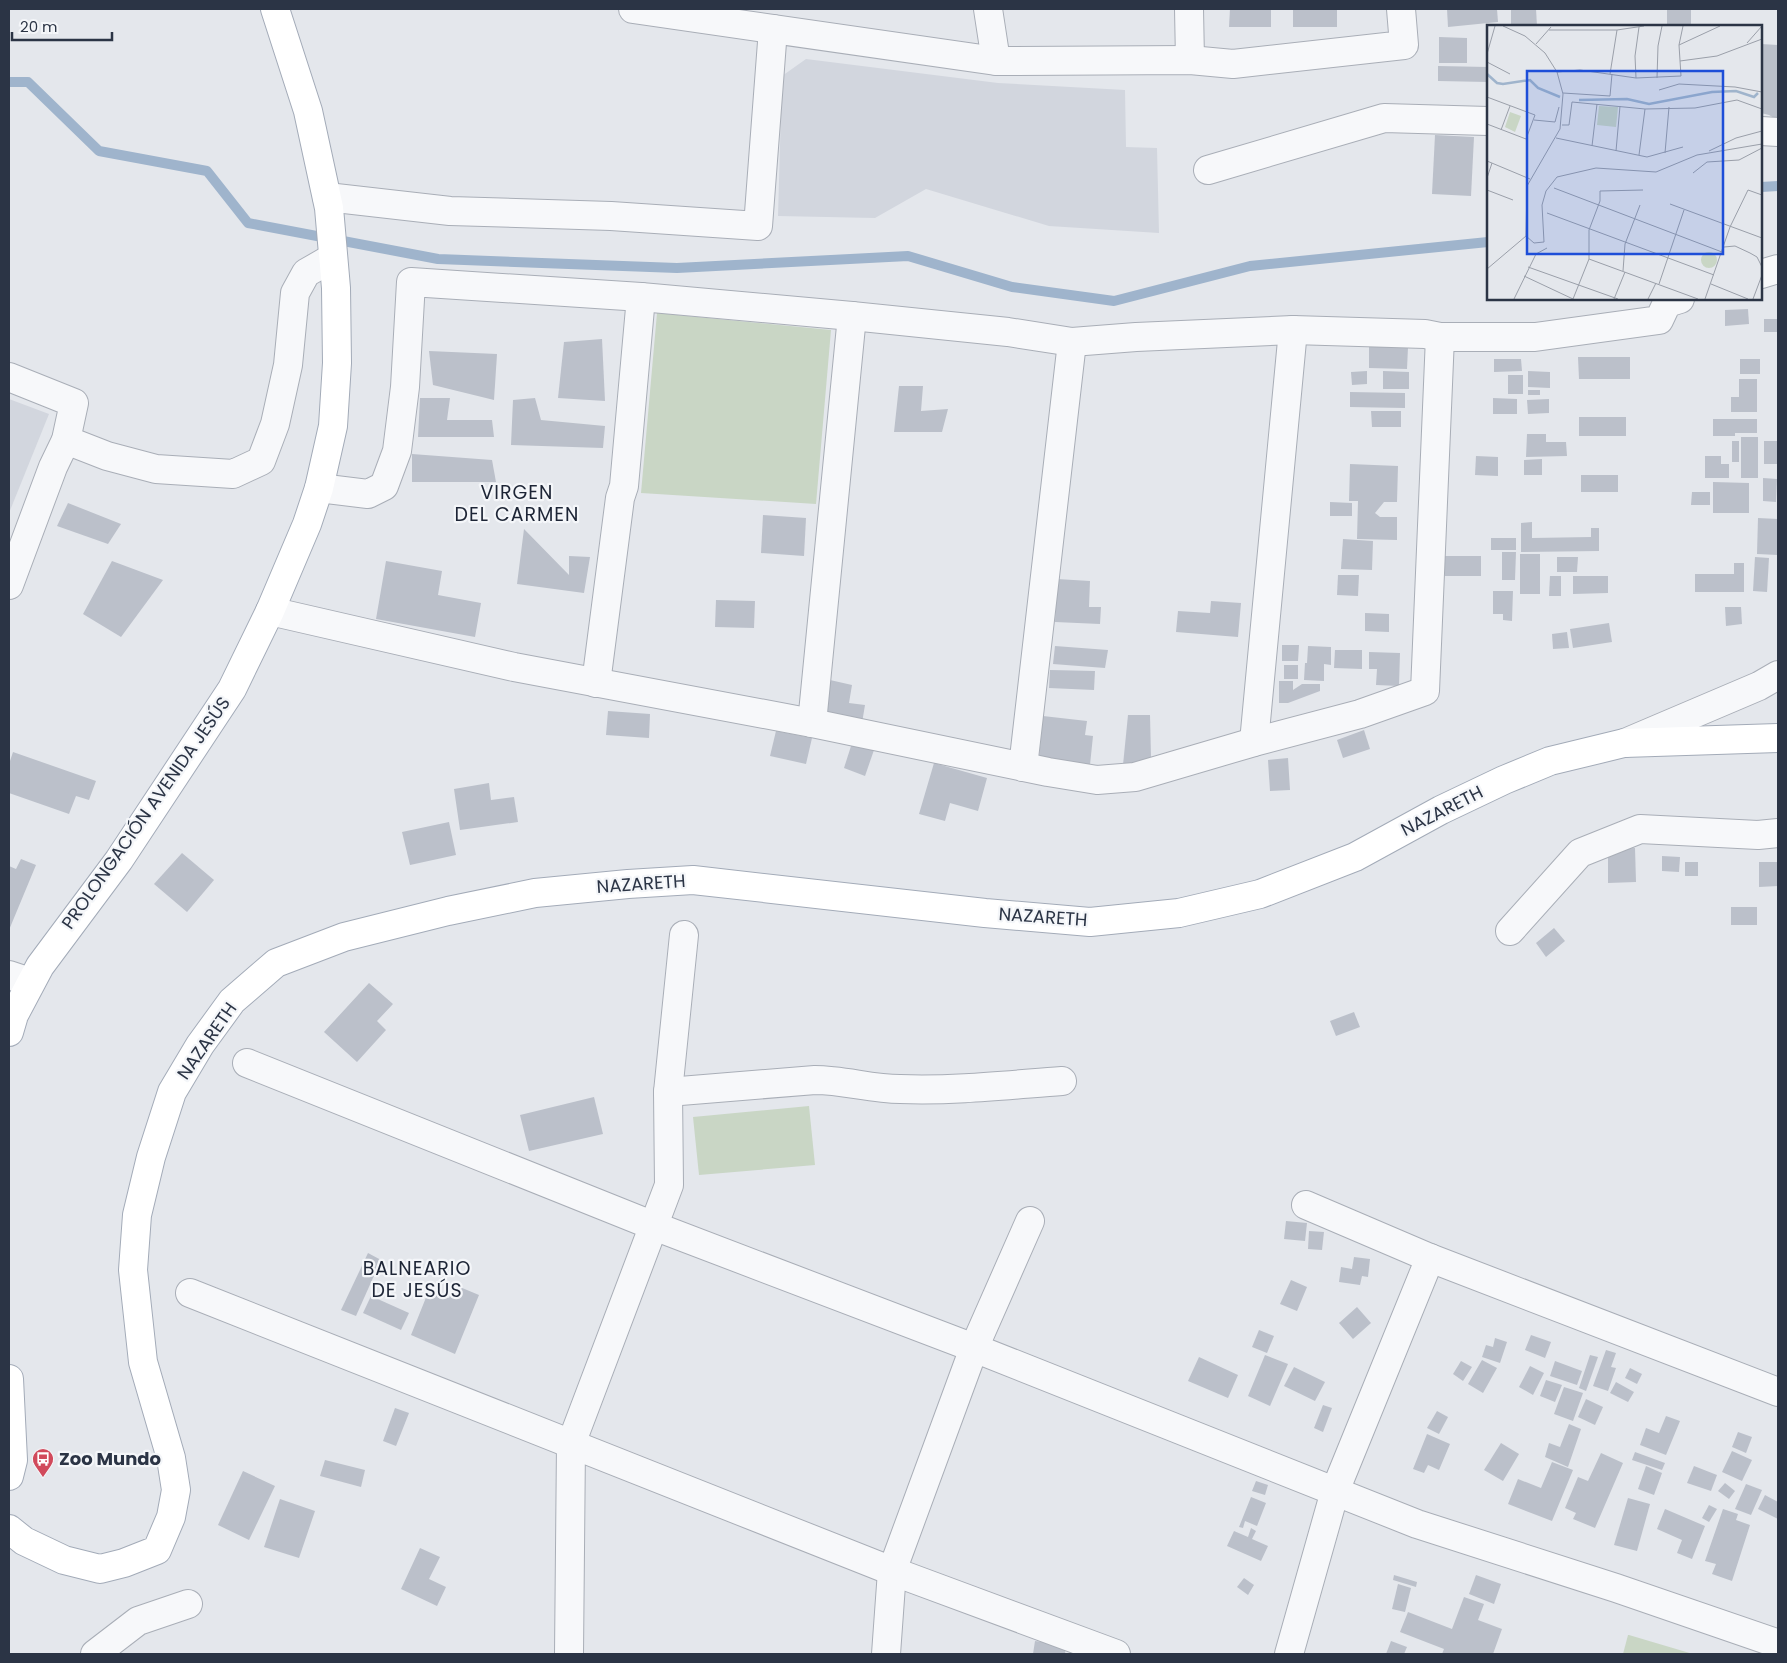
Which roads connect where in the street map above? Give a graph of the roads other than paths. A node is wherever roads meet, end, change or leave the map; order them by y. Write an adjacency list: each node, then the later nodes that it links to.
1 (275, 9): 13 (main road, PROLONGACIÓN AVENIDA JESÚS)
2 (633, 9): 6 (street)
3 (988, 9): 8 (street)
4 (1189, 9): 7 (street)
5 (1400, 9): 7 (street)
6 (762, 21): 8 (street); 13 (street)
7 (1190, 60): 8 (street)
8 (996, 62)
9 (1487, 121): 12 (street)
10 (1762, 131): 11 (street)
11 (1778, 132)
12 (1208, 170)
13 (328, 203): 14 (main road, PROLONGACIÓN AVENIDA JESÚS)
14 (332, 258): 24 (street); 25 (main road, PROLONGACIÓN AVENIDA JESÚS)
15 (1778, 269): 16 (street)
16 (1762, 274)
17 (641, 297): 19 (street); 25 (street); 29 (street)
18 (1677, 300): 21 (street)
19 (852, 316): 22 (street); 30 (street)
20 (1293, 330): 21 (street); 22 (street); 32 (street)
21 (1440, 337): 32 (street)
22 (1072, 342): 34 (street)
23 (9, 377): 24 (street)
24 (66, 440): 26 (street)
25 (319, 488): 27 (main road, PROLONGACIÓN AVENIDA JESÚS)
26 (9, 585)
27 (270, 611): 29 (street); 38 (main road, PROLONGACIÓN AVENIDA JESÚS)
28 (1778, 675): 33 (street)
29 (596, 683): 30 (street)
30 (812, 723): 34 (street)
31 (1778, 738): 33 (main road, NAZARETH)
32 (1254, 742): 34 (street)
33 (1624, 744): 54 (main road, NAZARETH)
34 (1023, 767)
35 (1778, 832): 36 (street)
36 (1510, 931)
37 (684, 935): 42 (street)
38 (20, 978): 39 (main road, PROLONGACIÓN AVENIDA JESÚS)
39 (9, 1032)
40 (247, 1063): 45 (street)
41 (1062, 1081): 42 (street)
42 (668, 1092): 45 (street)
43 (1306, 1205): 46 (street)
44 (1030, 1221): 48 (street)
45 (654, 1226): 48 (street); 51 (street)
46 (1430, 1258): 50 (street); 53 (street)
47 (190, 1293): 51 (street)
48 (974, 1348): 53 (street); 55 (street)
49 (9, 1379): 52 (main road)
50 (1778, 1392)
51 (570, 1444): 55 (street); 59 (street)
52 (9, 1476)
53 (1335, 1491): 57 (street); 62 (street)
54 (9, 1528)
55 (892, 1571): 60 (street); 61 (street)
56 (188, 1604): 58 (street)
57 (1775, 1645)
58 (95, 1654)
59 (569, 1654)
60 (886, 1654)
61 (1116, 1654)
62 (1288, 1654)

